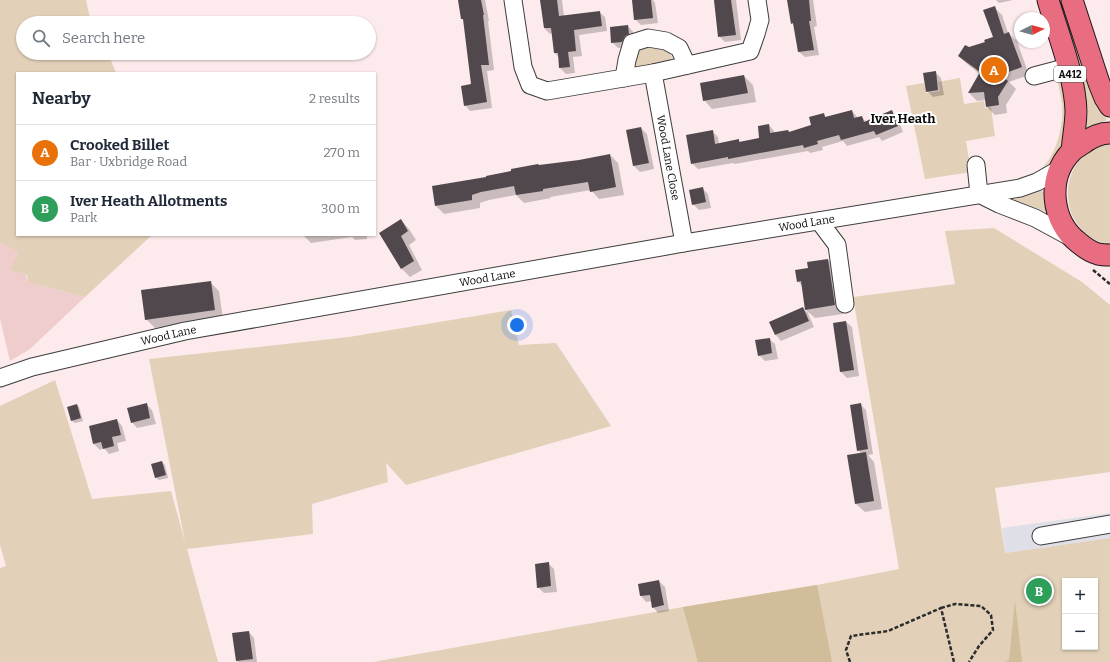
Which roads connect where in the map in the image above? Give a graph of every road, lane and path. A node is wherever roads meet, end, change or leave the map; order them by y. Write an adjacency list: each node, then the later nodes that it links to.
1 (513, 0): 9 (street)
2 (757, 0): 5 (street)
3 (1048, 0): 6 (main road, A412)
4 (1072, 0): 10 (main road, A412)
5 (687, 65): 7 (street); 9 (street)
6 (1068, 66): 8 (street); 12 (main road, A412)
7 (653, 73): 9 (street); 18 (street, Wood Lane Close)
8 (1034, 76)
9 (624, 78)
10 (1110, 106)
11 (1110, 133): 12 (main road)
12 (1072, 151): 14 (main road)
13 (976, 165): 15 (street)
14 (1060, 169): 15 (street, Wood Lane); 17 (main road)
15 (979, 194): 16 (street, Wood Lane); 17 (street)
16 (819, 221): 18 (street, Wood Lane); 20 (street)
17 (1072, 238): 19 (main road)
18 (684, 243): 21 (street, Wood Lane)
19 (1106, 257)
20 (845, 304)
21 (0, 378)
22 (1110, 524): 23 (street)
23 (1041, 536)
24 (941, 608): 25 (path); 26 (path); 27 (path)
25 (850, 662)
26 (954, 662)
27 (969, 662)

